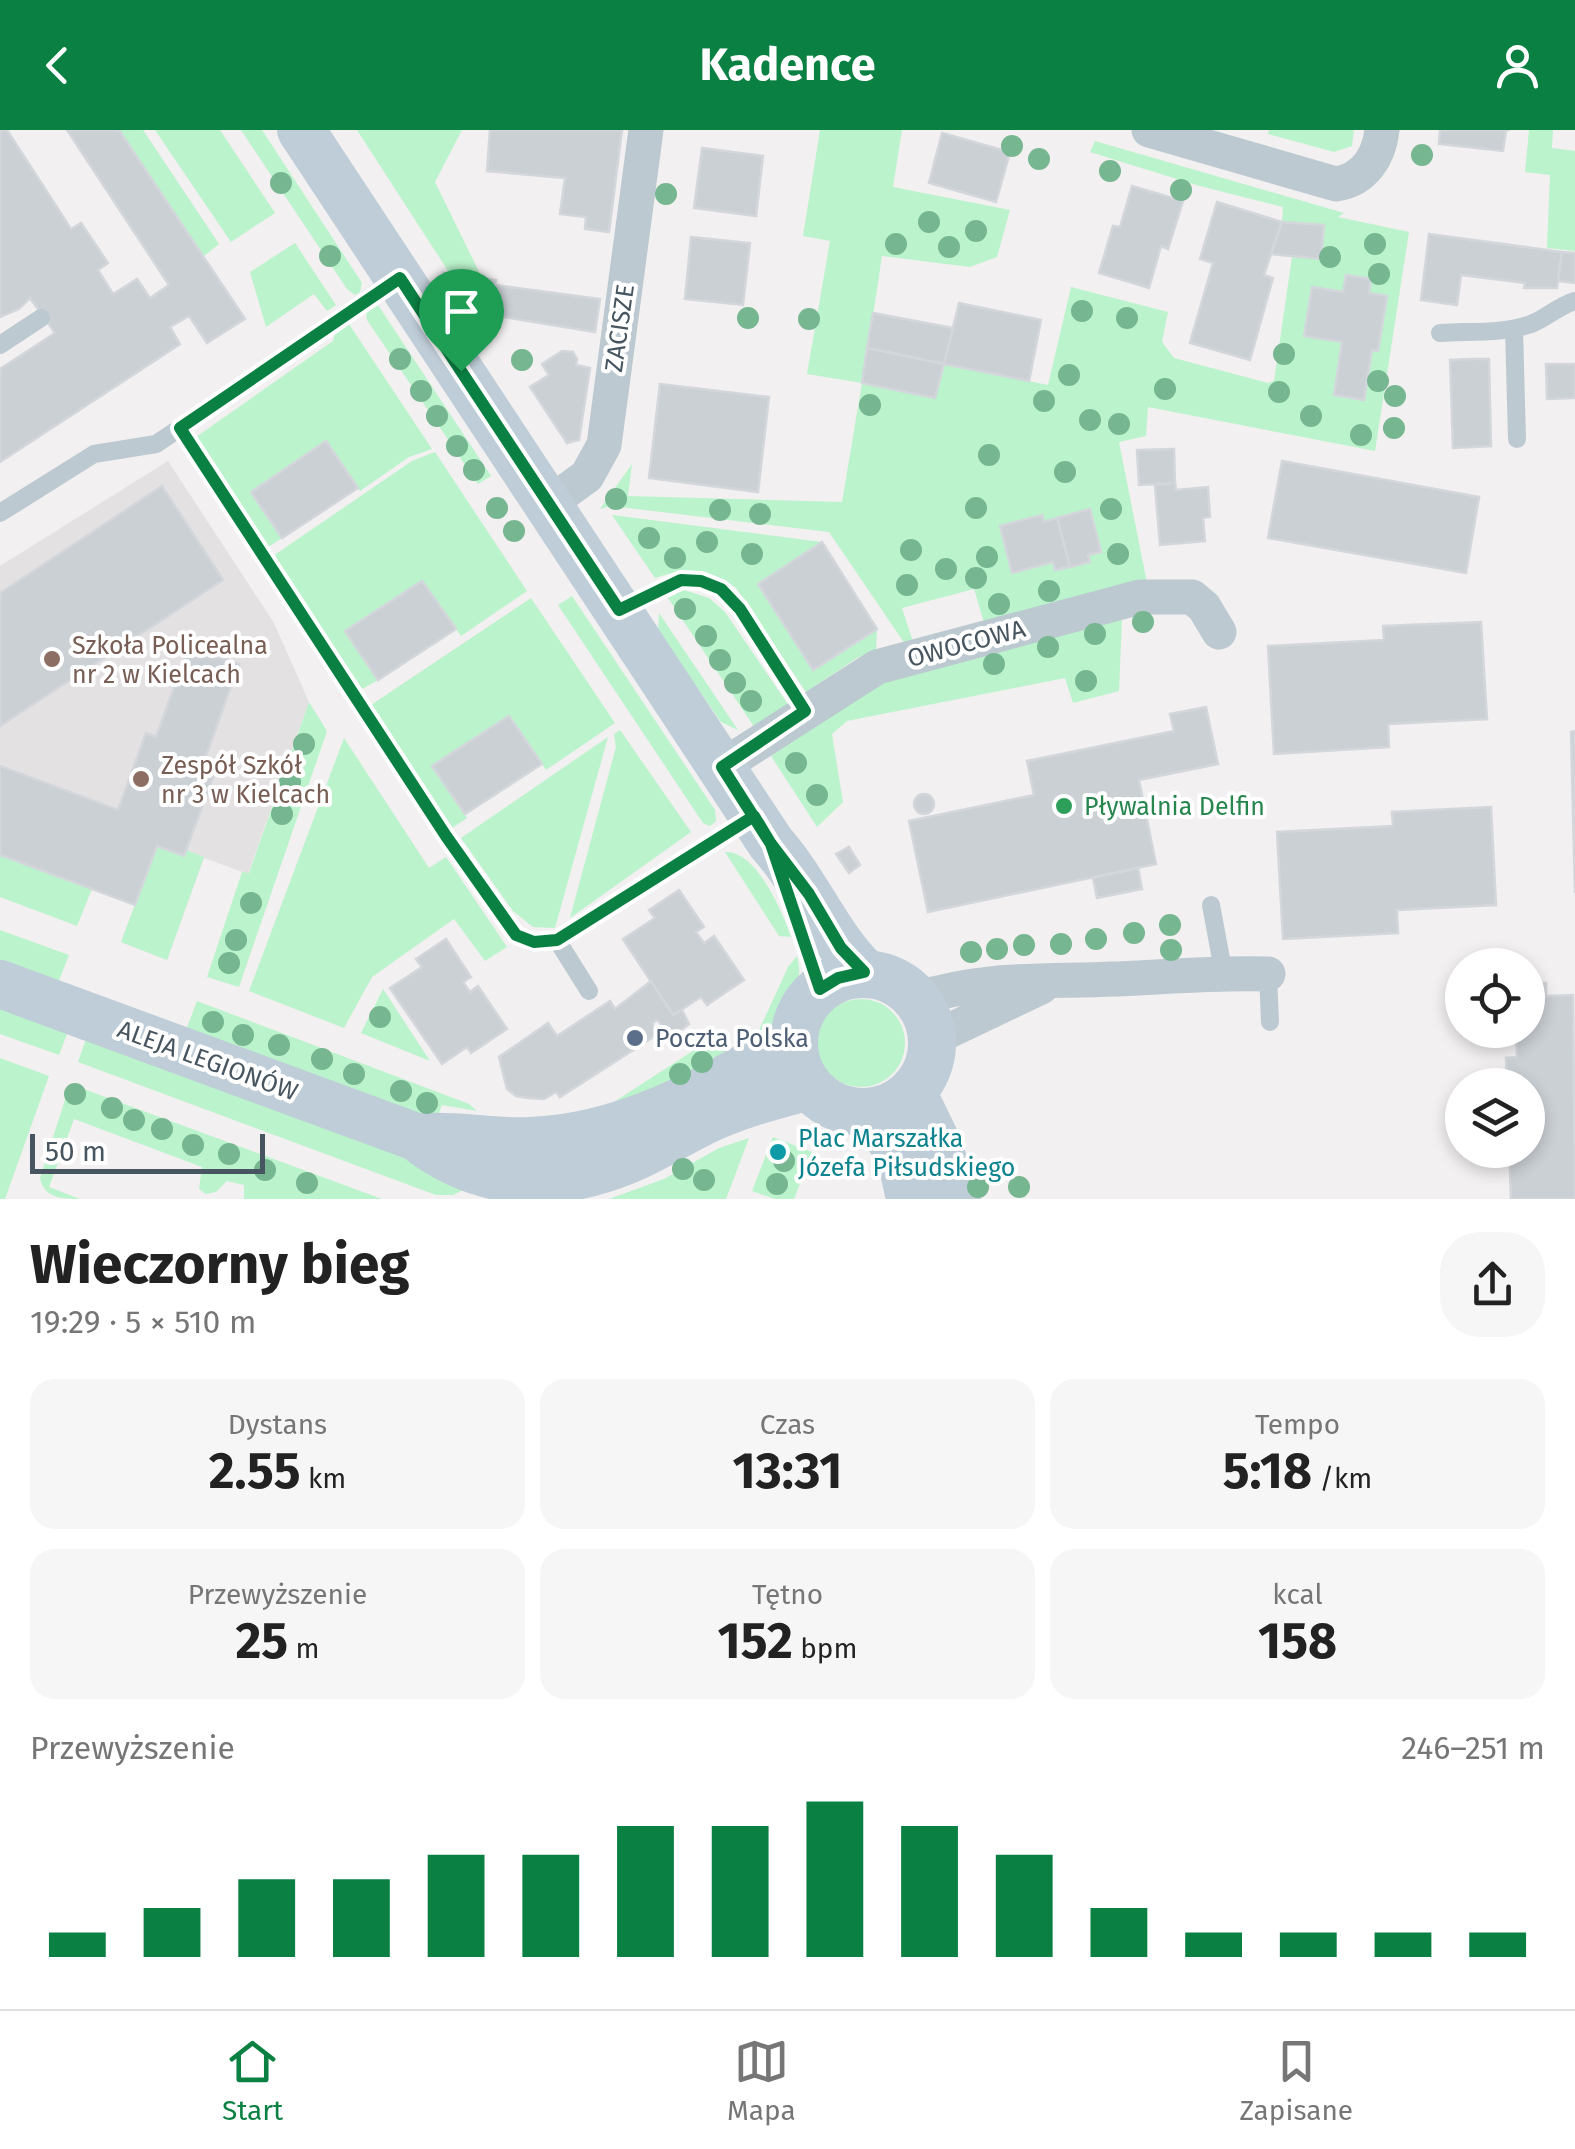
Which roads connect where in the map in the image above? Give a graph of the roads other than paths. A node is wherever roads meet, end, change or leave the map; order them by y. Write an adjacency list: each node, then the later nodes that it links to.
1 (301, 130): 5 (street)
2 (646, 130): 13 (street, ZACISZE)
3 (1150, 130): 4 (street)
4 (1382, 130)
5 (400, 278): 11 (lane); 13 (street)
6 (1575, 301): 8 (lane)
7 (41, 318): 10 (lane)
8 (1514, 330): 9 (lane); 12 (lane)
9 (1440, 332)
10 (0, 345)
11 (180, 428): 14 (lane); 21 (lane)
12 (1517, 439)
13 (550, 503): 15 (street)
14 (0, 512)
15 (619, 610): 17 (lane); 18 (street)
16 (1219, 632): 17 (street, OWOCOWA)
17 (805, 711): 18 (street, OWOCOWA)
18 (722, 767): 19 (street)
19 (762, 830): 21 (lane); 22 (street); 26 (street)
20 (1211, 905): 24 (lane)
21 (557, 940): 27 (lane)
22 (864, 972): 26 (street); 28 (street)
23 (1268, 974): 24 (street); 29 (lane)
24 (1224, 975): 28 (street)
25 (0, 984): 34 (street, ALEJA LEGIONÓW)
26 (820, 989): 30 (street)
27 (590, 991)
28 (924, 1019): 32 (street)
29 (1270, 1022)
30 (793, 1041): 31 (street); 34 (street, ALEJA LEGIONÓW)
31 (808, 1086): 33 (street); 34 (street, ALEJA LEGIONÓW)
32 (912, 1092): 33 (street); 36 (street)
33 (869, 1112): 35 (street)
34 (526, 1162)
35 (910, 1199)
36 (956, 1199)

